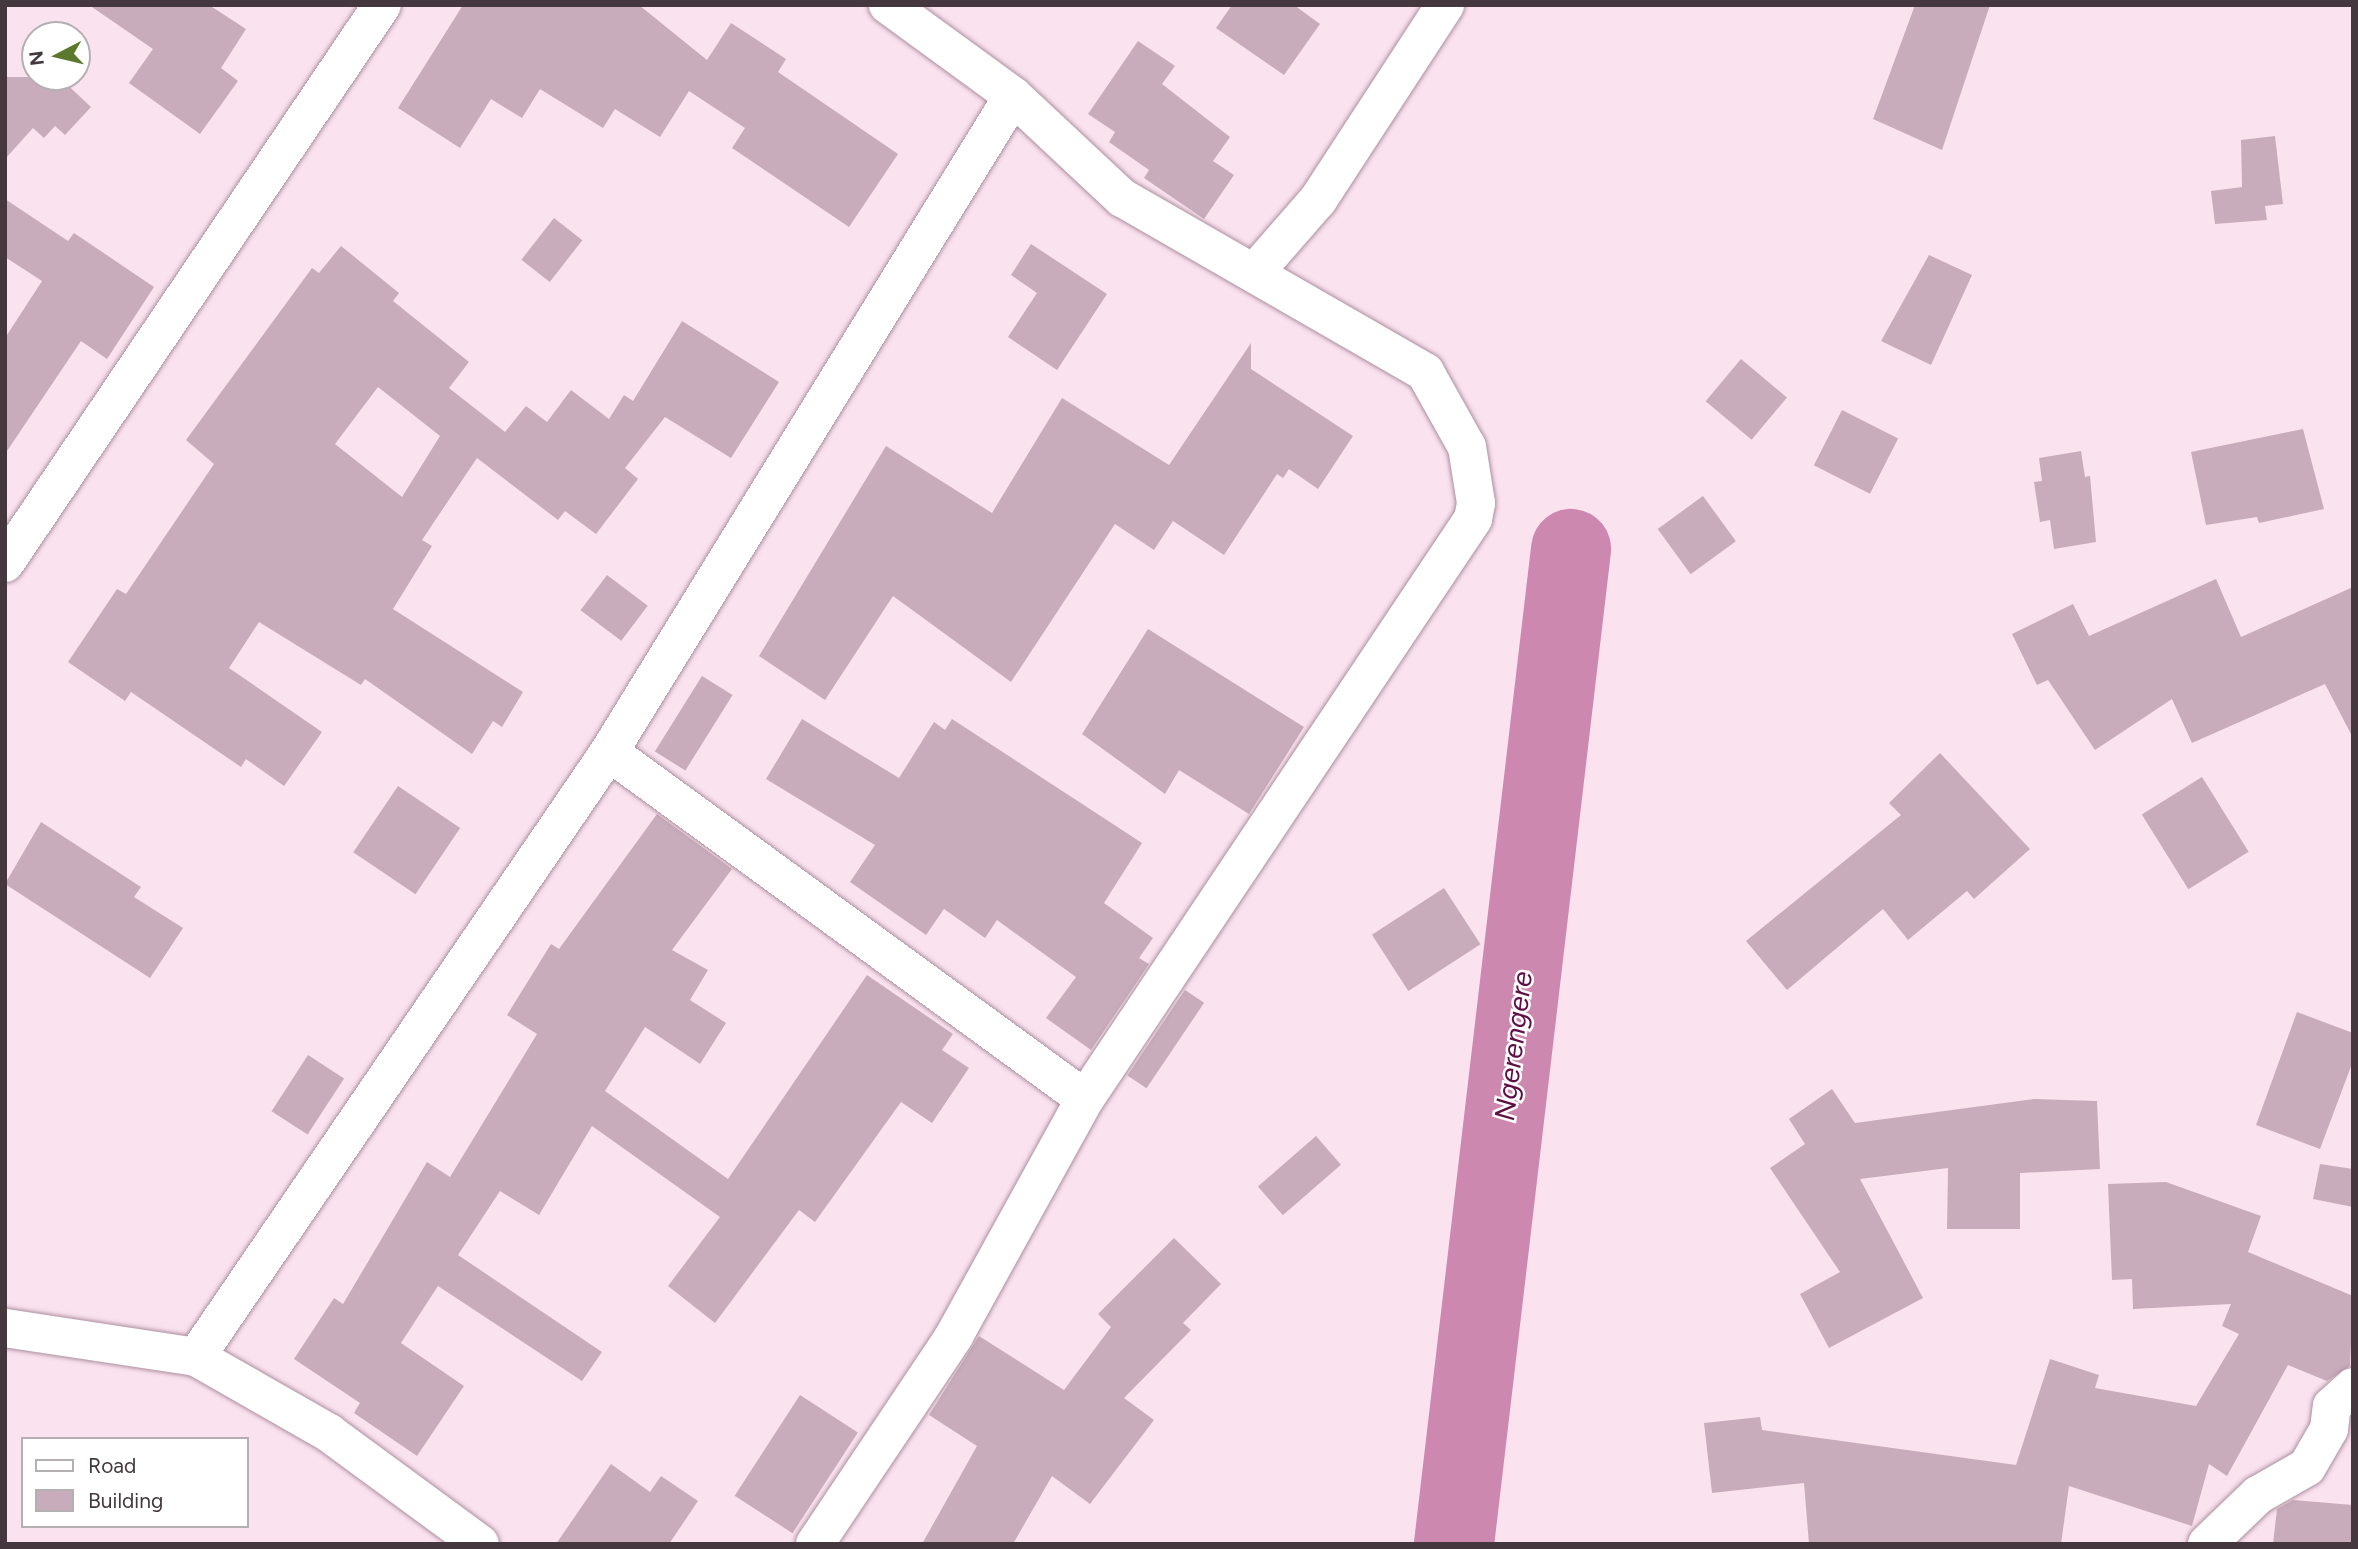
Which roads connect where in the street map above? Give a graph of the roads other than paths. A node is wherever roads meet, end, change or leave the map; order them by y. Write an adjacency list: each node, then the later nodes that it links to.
1 (382, 5): 6 (street)
2 (888, 5): 4 (street)
3 (1445, 5): 5 (street)
4 (1013, 96): 5 (street); 7 (street)
5 (1256, 271): 8 (street)
6 (5, 562)
7 (608, 752): 8 (street); 10 (street)
8 (1085, 1099): 13 (street)
9 (5, 1328): 10 (street)
10 (196, 1357): 12 (street)
11 (2353, 1387): 14 (street)
12 (480, 1544)
13 (815, 1544)
14 (2207, 1544)

